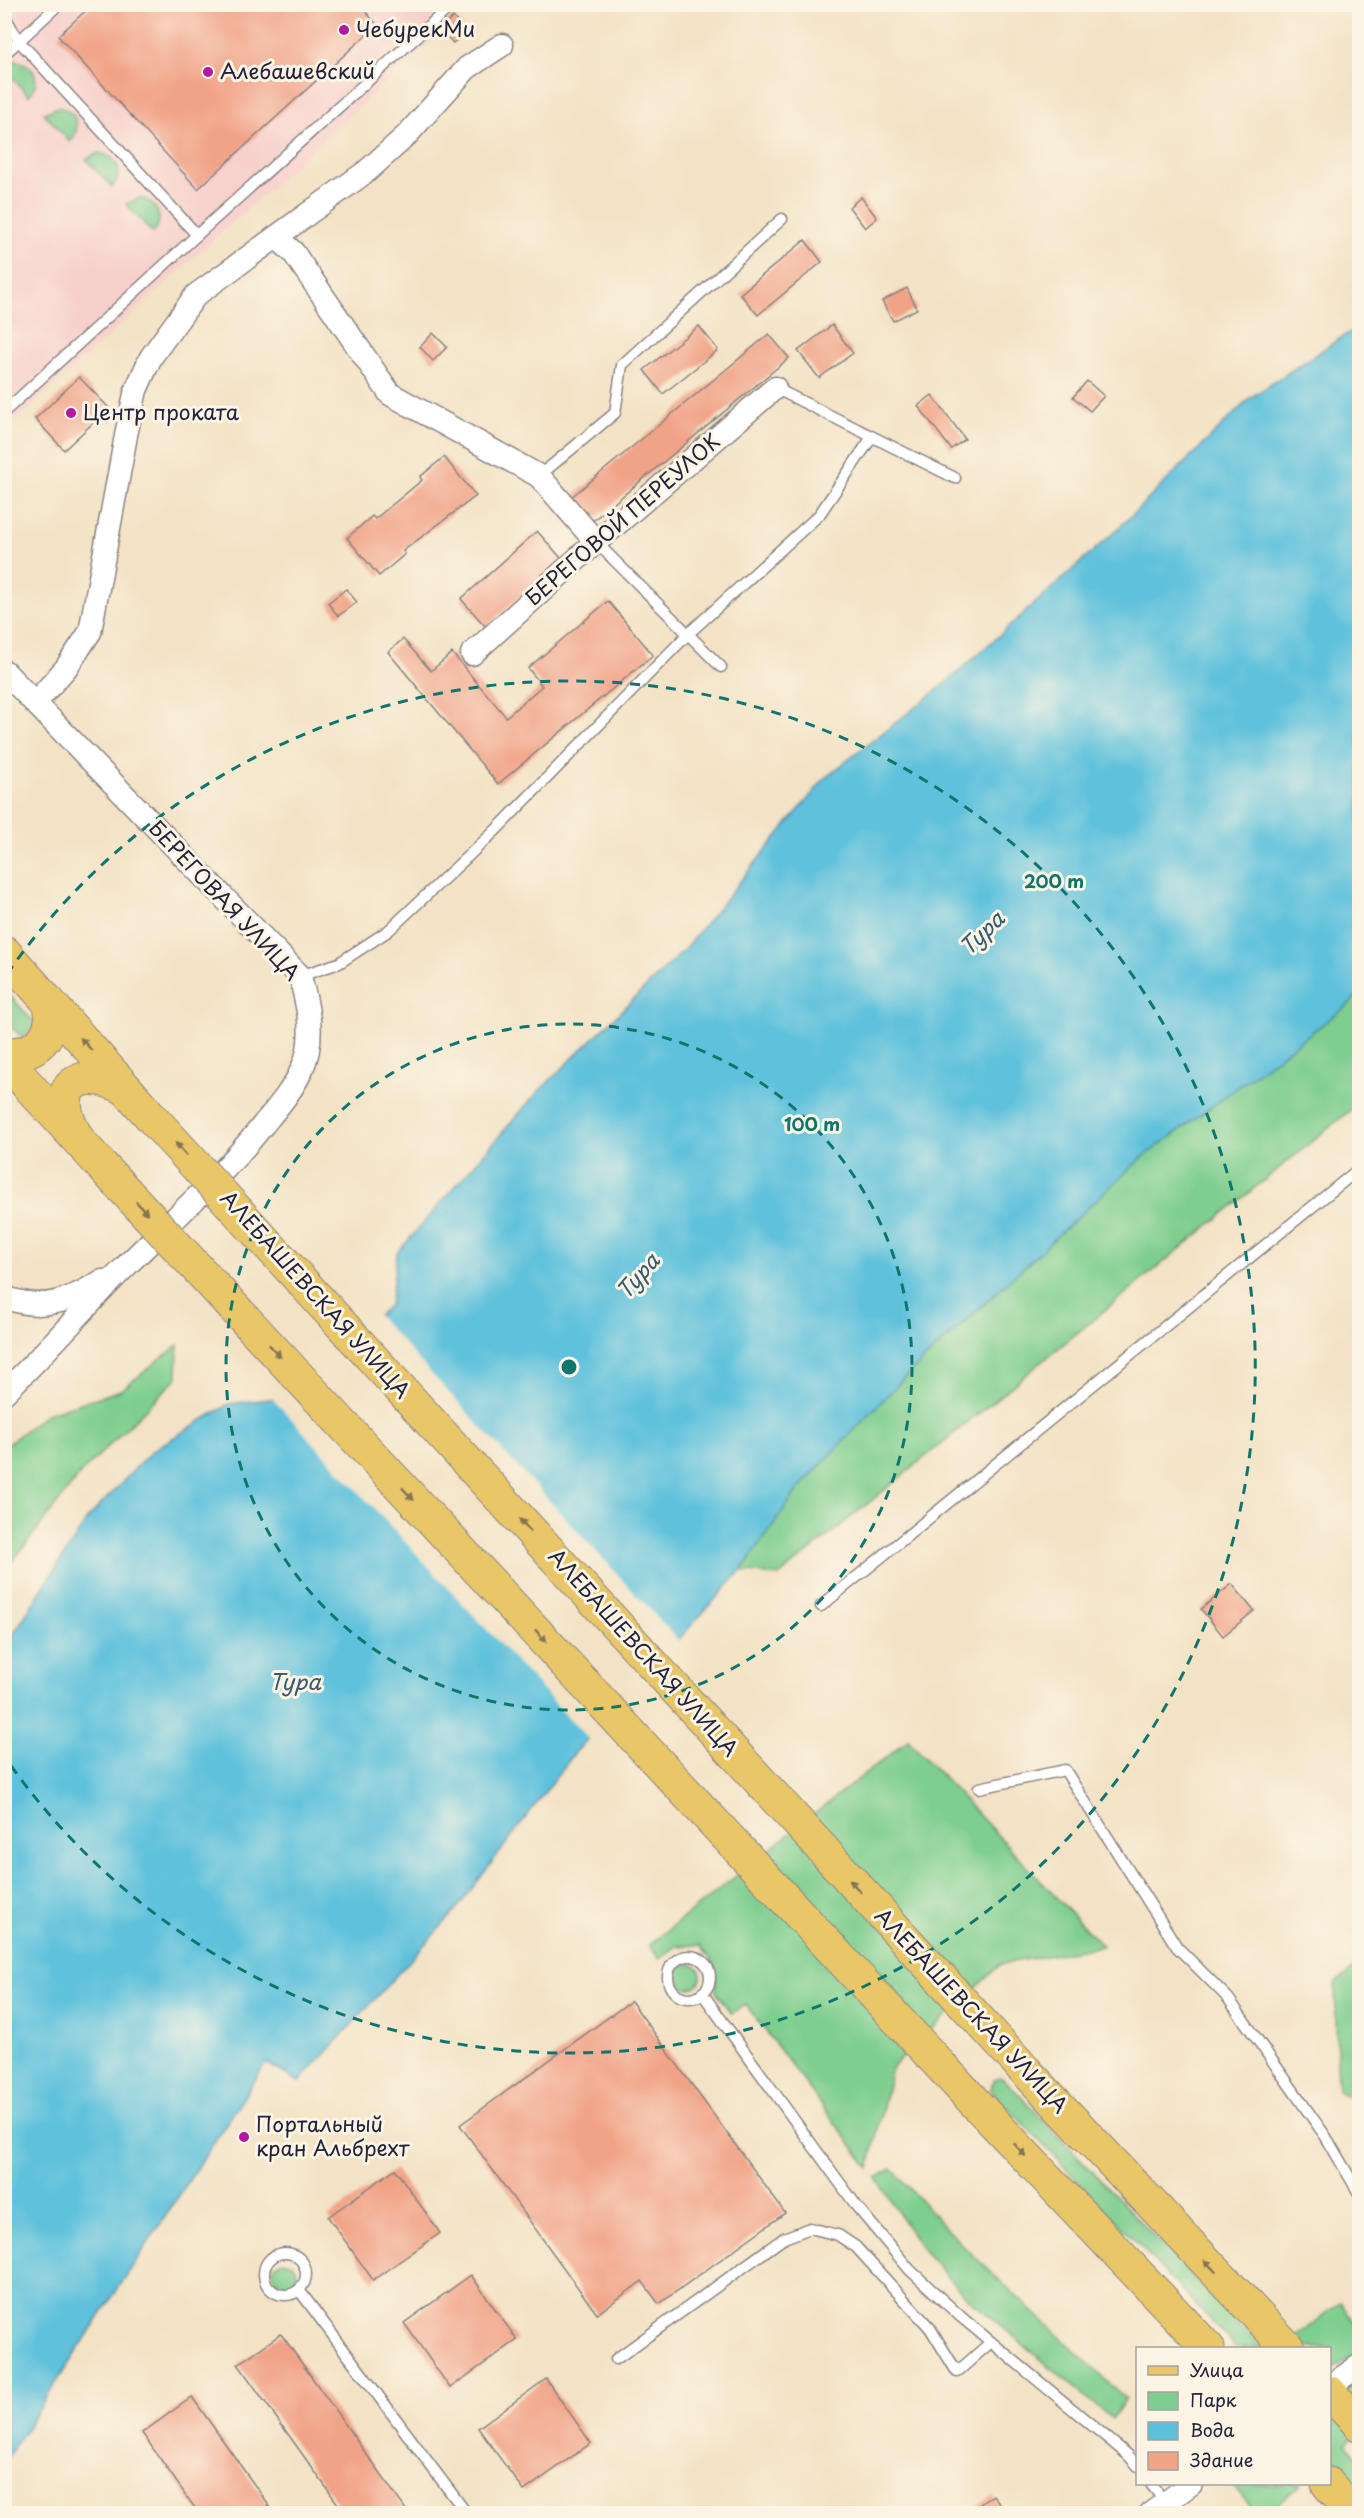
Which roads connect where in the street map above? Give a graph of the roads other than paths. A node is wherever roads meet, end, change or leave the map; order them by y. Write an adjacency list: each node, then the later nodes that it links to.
1 (59, 4): 4 (lane)
2 (453, 4): 8 (lane)
3 (4, 15): 4 (lane)
4 (19, 41): 6 (lane); 8 (lane)
5 (502, 45): 9 (street)
6 (4, 54)
7 (782, 219): 13 (lane)
8 (197, 235): 11 (lane)
9 (277, 238): 13 (street); 20 (street)
10 (776, 388): 12 (lane); 15 (street, БЕРЕГОВОЙ ПЕРЕУЛОК)
11 (4, 412)
12 (872, 437): 14 (lane); 16 (lane)
13 (539, 476): 15 (street)
14 (955, 478)
15 (596, 542): 16 (lane); 17 (street, БЕРЕГОВОЙ ПЕРЕУЛОК)
16 (688, 634): 18 (lane); 22 (lane)
17 (472, 654)
18 (721, 667)
19 (4, 671): 20 (street, БЕРЕГОВАЯ УЛИЦА)
20 (35, 703): 22 (street, БЕРЕГОВАЯ УЛИЦА)
21 (4, 952): 23 (main road, АЛЕБАШЕВСКАЯ УЛИЦА)
22 (300, 976): 29 (street, БЕРЕГОВАЯ УЛИЦА)
23 (49, 1002): 24 (main road); 26 (main road, АЛЕБАШЕВСКАЯ УЛИЦА, one-way to 23)
24 (4, 1053)
25 (4, 1059): 27 (main road)
26 (125, 1088): 27 (main road); 39 (main road, АЛЕБАШЕВСКАЯ УЛИЦА, one-way to 26, bridge)
27 (78, 1139): 38 (main road, one-way to 38, bridge)
28 (1359, 1168): 32 (lane)
29 (124, 1268): 30 (street); 31 (street, БЕРЕГОВАЯ УЛИЦА)
30 (4, 1297)
31 (4, 1393)
32 (821, 1606)
33 (979, 1788): 35 (lane)
34 (702, 1993): 37 (lane)
35 (1359, 2195)
36 (298, 2290): 49 (lane)
37 (991, 2342): 40 (lane); 45 (lane)
38 (1205, 2346)
39 (1286, 2347)
40 (616, 2359)
41 (1359, 2365): 42 (street)
42 (1331, 2385)
43 (1331, 2395): 44 (main road)
44 (1359, 2425)
45 (1136, 2465)
46 (1151, 2485): 48 (lane)
47 (1190, 2485): 48 (street)
48 (1158, 2508)
49 (467, 2514)

